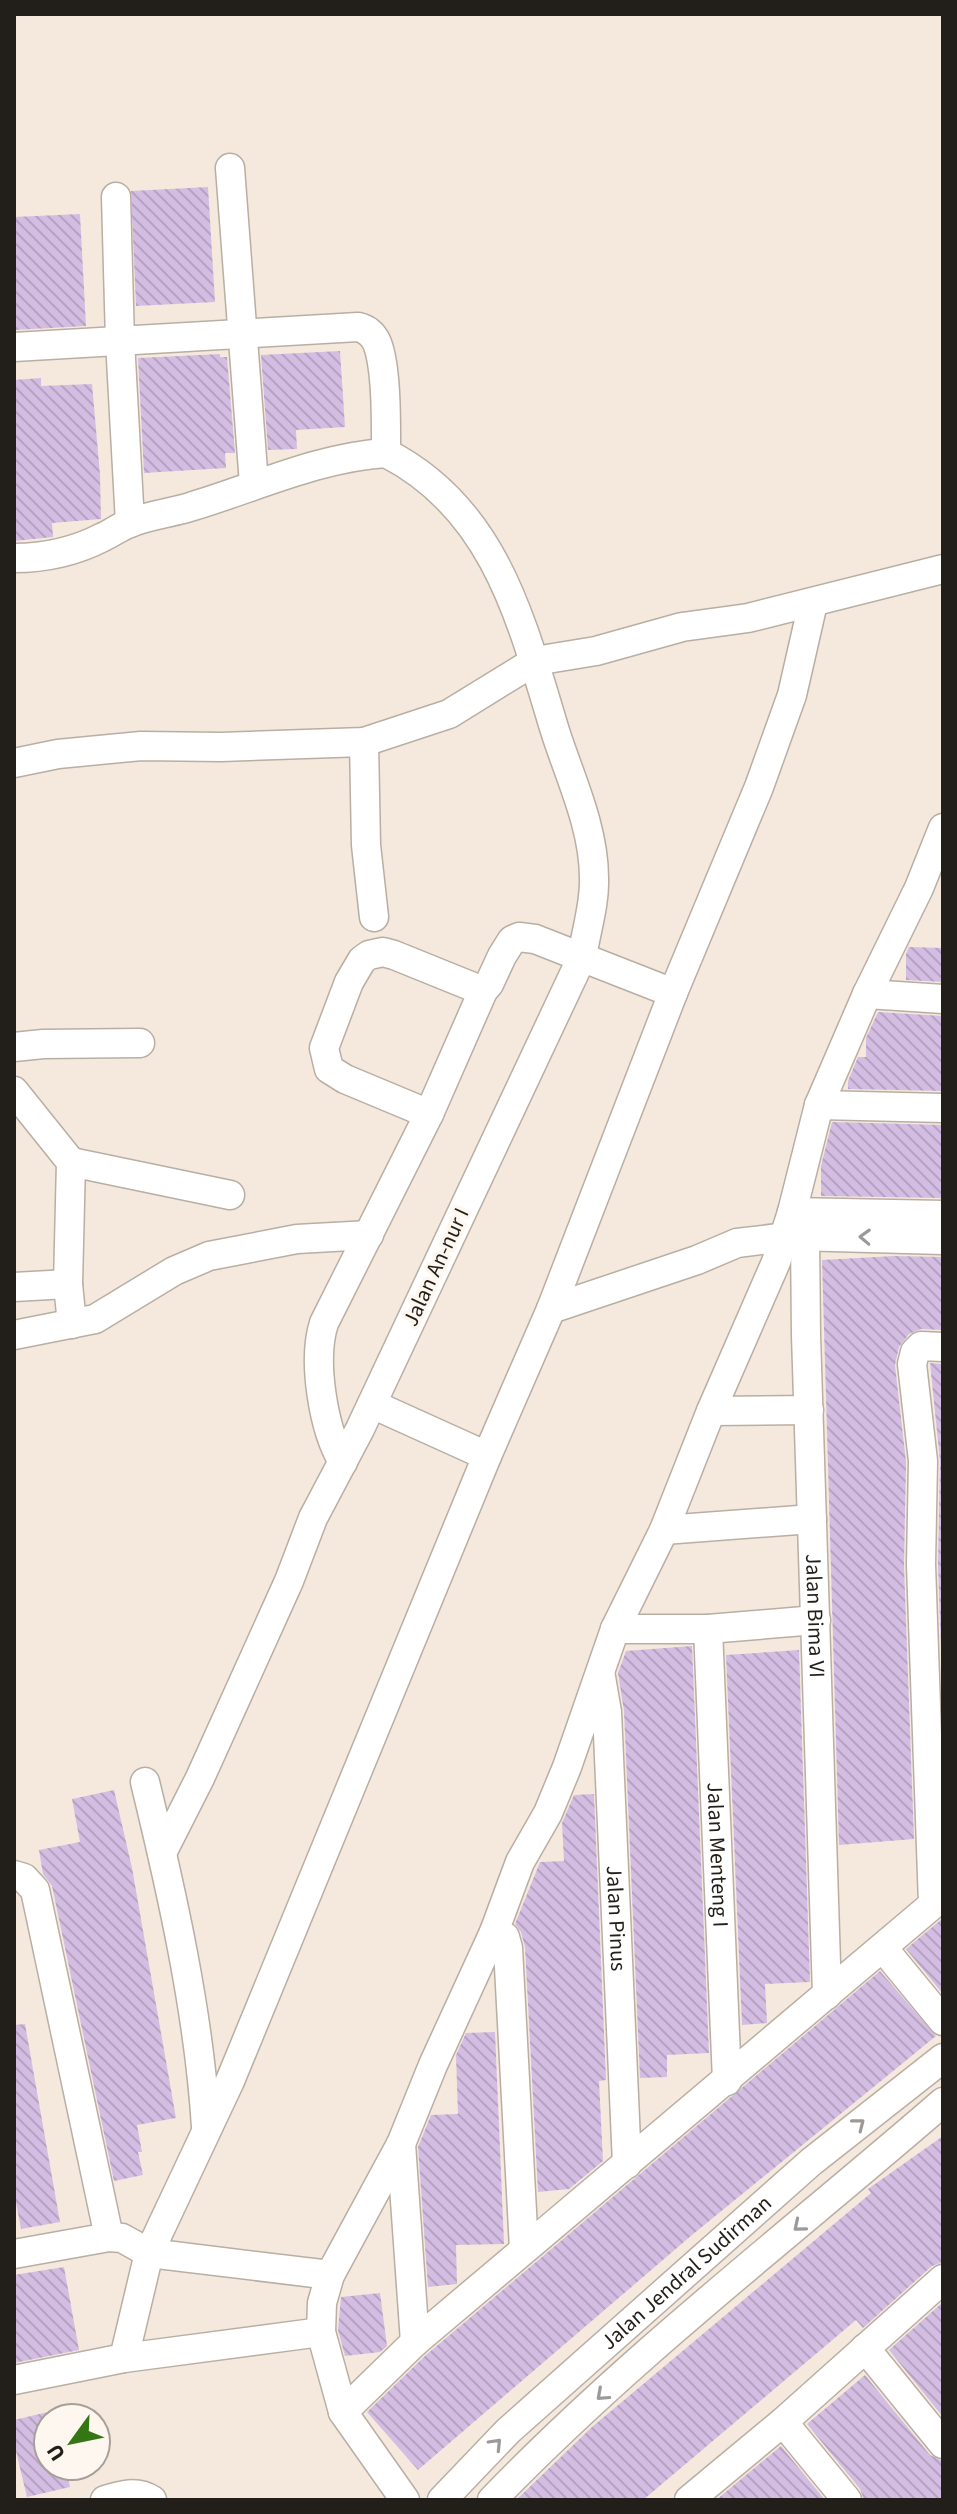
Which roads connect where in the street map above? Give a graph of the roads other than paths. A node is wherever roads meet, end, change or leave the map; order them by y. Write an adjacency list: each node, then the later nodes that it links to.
1 (230, 168): 3 (street)
2 (116, 197): 4 (street)
3 (242, 335): 4 (street); 6 (street); 7 (street)
4 (120, 341): 5 (street); 8 (street)
5 (14, 347)
6 (386, 453): 7 (street); 12 (street, Jalan An-nur I)
7 (254, 484): 8 (street)
8 (130, 523): 9 (street)
9 (14, 558)
10 (943, 569): 11 (street)
11 (813, 603): 12 (street); 20 (street)
12 (535, 661): 13 (street); 18 (street, Jalan An-nur I)
13 (364, 742): 14 (street); 17 (street)
14 (14, 763)
15 (943, 828): 16 (street)
16 (931, 888): 21 (street)
17 (374, 917)
18 (582, 957): 19 (street); 20 (street); 41 (street, Jalan An-nur I)
19 (483, 991): 28 (street); 28 (street)
20 (673, 993): 37 (street)
21 (867, 994): 22 (street); 26 (street)
22 (943, 999)
23 (140, 1043): 24 (street)
24 (14, 1047)
25 (14, 1091): 29 (street)
26 (819, 1105): 27 (street); 32 (street)
27 (943, 1108)
28 (429, 1114): 33 (street)
29 (71, 1162): 30 (street); 35 (street)
30 (230, 1195)
31 (943, 1215): 32 (street)
32 (794, 1228): 34 (street, one-way to 32); 37 (street); 42 (street, Jalan Bima VI); 43 (street)
33 (369, 1235): 38 (street); 45 (street)
34 (943, 1240)
35 (68, 1284): 36 (street); 38 (street)
36 (14, 1287)
37 (551, 1309): 44 (street)
38 (72, 1324): 39 (street)
39 (14, 1335)
40 (943, 1347): 46 (street)
41 (372, 1404): 44 (street); 45 (street, Jalan An-nur I)
42 (809, 1410): 43 (street); 47 (street, Jalan Bima VI)
43 (711, 1411): 48 (street)
44 (487, 1456): 65 (street)
45 (343, 1462): 55 (street, Jalan An-nur I)
46 (933, 1462): 49 (street)
47 (812, 1519): 48 (street); 50 (street, Jalan Bima VI)
48 (664, 1530): 51 (street)
49 (932, 1566): 57 (street)
50 (816, 1620): 52 (street); 60 (street, Jalan Bima VI)
51 (615, 1629): 52 (street); 53 (street)
52 (708, 1629): 63 (street, Jalan Menteng I)
53 (599, 1672): 58 (street); 68 (street, Jalan Pinus)
54 (145, 1782): 55 (street)
55 (162, 1853): 65 (street)
56 (14, 1875): 70 (street)
57 (938, 1900): 59 (street)
58 (494, 1932): 66 (street); 71 (street)
59 (883, 1948): 60 (street); 61 (street)
60 (827, 1995): 63 (street)
61 (943, 2021)
62 (943, 2058): 67 (street, Jalan Jendral Sudirman, one-way to 62)
63 (727, 2081): 68 (street)
64 (943, 2102): 69 (street, Jalan Jendral Sudirman)
65 (206, 2131): 72 (street)
66 (401, 2144): 74 (street); 77 (street)
67 (811, 2162): 69 (street); 87 (street, Jalan Jendral Sudirman, one-way to 67)
68 (627, 2164): 71 (street)
69 (839, 2192): 88 (street, Jalan Jendral Sudirman, one-way to 88)
70 (109, 2237): 72 (street); 73 (street)
71 (524, 2249): 77 (street)
72 (149, 2253): 74 (street); 79 (street)
73 (14, 2254)
74 (330, 2275): 76 (street)
75 (943, 2279): 78 (street)
76 (321, 2332): 79 (street); 81 (street)
77 (415, 2342): 81 (street)
78 (865, 2348): 82 (street); 83 (street)
79 (124, 2358): 80 (street)
80 (14, 2380)
81 (343, 2412): 86 (street)
82 (783, 2422): 89 (street); 90 (street)
83 (943, 2444)
84 (105, 2500): 85 (street)
85 (152, 2500)
86 (405, 2500)
87 (442, 2500)
88 (492, 2500)
89 (690, 2500)
90 (847, 2500)

